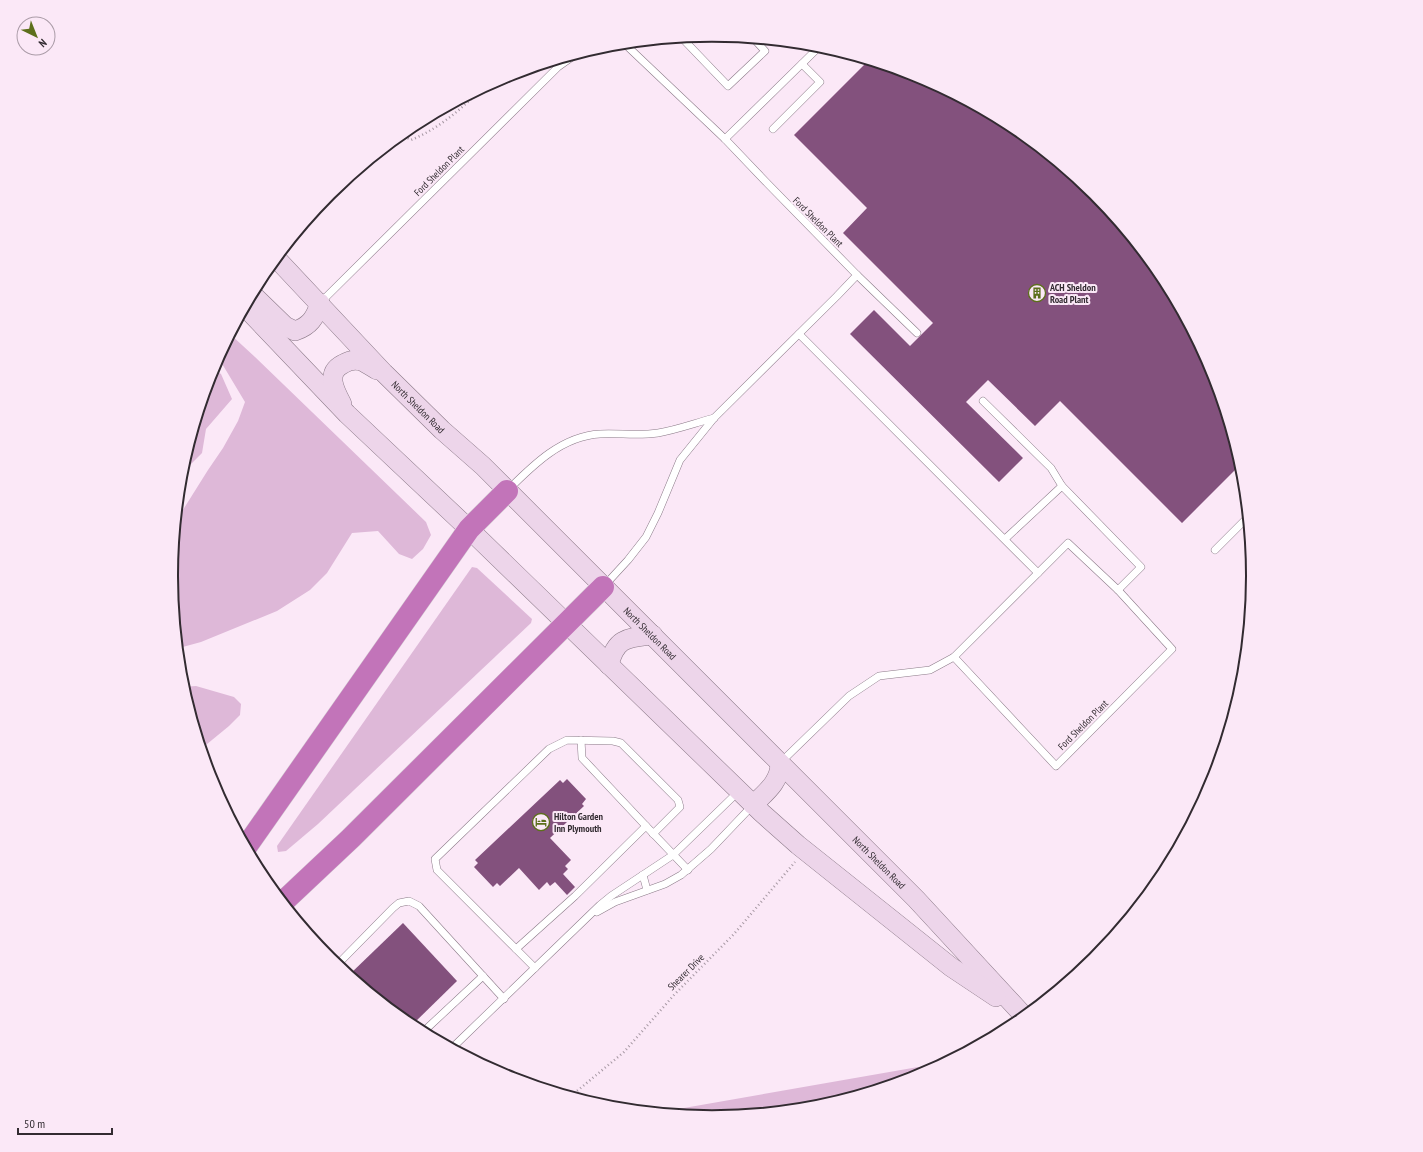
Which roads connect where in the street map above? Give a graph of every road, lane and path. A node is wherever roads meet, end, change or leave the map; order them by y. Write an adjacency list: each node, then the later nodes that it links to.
1 (687, 43): 2 (lane)
2 (759, 44)
3 (629, 49): 10 (lane, Ford Sheldon Plant)
4 (813, 52): 6 (lane)
5 (563, 63): 14 (lane, Ford Sheldon Plant)
6 (802, 64): 8 (lane); 10 (lane)
7 (468, 101): 9 (path)
8 (773, 130)
9 (407, 138)
10 (725, 139): 12 (lane, Ford Sheldon Plant)
11 (280, 262): 14 (main road, North Sheldon Road)
12 (857, 275): 16 (lane, Ford Sheldon Plant); 17 (lane)
13 (256, 298): 14 (main road)
14 (320, 304): 18 (main road, North Sheldon Road)
15 (248, 310): 20 (main road, North Sheldon Road)
16 (917, 333)
17 (799, 334): 21 (lane); 26 (lane)
18 (384, 373): 20 (main road); 23 (main road, North Sheldon Road)
19 (983, 400): 22 (lane)
20 (347, 414): 25 (main road, North Sheldon Road)
21 (714, 418): 23 (lane); 29 (lane)
22 (1062, 486): 26 (lane); 30 (lane)
23 (507, 491): 25 (highway); 29 (main road, North Sheldon Road)
24 (1242, 523): 27 (lane)
25 (469, 529): 31 (main road, North Sheldon Road); 37 (highway)
26 (1005, 539): 28 (lane)
27 (1216, 550)
28 (1038, 573): 30 (lane, Ford Sheldon Plant); 33 (lane, Ford Sheldon Plant)
29 (603, 587): 31 (highway); 32 (main road, North Sheldon Road)
30 (1118, 590): 33 (lane, Ford Sheldon Plant)
31 (567, 623): 34 (main road, North Sheldon Road); 49 (highway)
32 (653, 635): 34 (main road); 36 (main road, North Sheldon Road)
33 (954, 657): 36 (lane, Ford Sheldon Plant)
34 (609, 664): 38 (main road, North Sheldon Road)
35 (581, 740): 40 (lane); 42 (lane); 51 (lane)
36 (780, 762): 39 (main road); 57 (main road, North Sheldon Road)
37 (300, 768): 41 (highway); 43 (highway)
38 (739, 791): 39 (main road, North Sheldon Road); 45 (lane)
39 (753, 804): 44 (main road, North Sheldon Road); 46 (lane)
40 (646, 826): 42 (lane); 51 (lane)
41 (243, 832)
42 (653, 834): 45 (lane)
43 (249, 843)
44 (804, 850): 56 (main road, North Sheldon Road); 60 (path, Shearer Drive)
45 (673, 855): 46 (lane); 47 (lane)
46 (688, 870): 48 (lane)
47 (643, 875): 48 (lane); 50 (lane)
48 (647, 890): 50 (lane)
49 (286, 899)
50 (590, 916): 53 (lane)
51 (516, 949): 53 (lane)
52 (341, 961): 54 (lane)
53 (535, 968): 55 (lane)
54 (483, 976): 55 (lane); 58 (lane)
55 (504, 999): 59 (lane)
56 (1019, 1012)
57 (1020, 1012)
58 (428, 1028)
59 (456, 1044)
60 (575, 1093)

